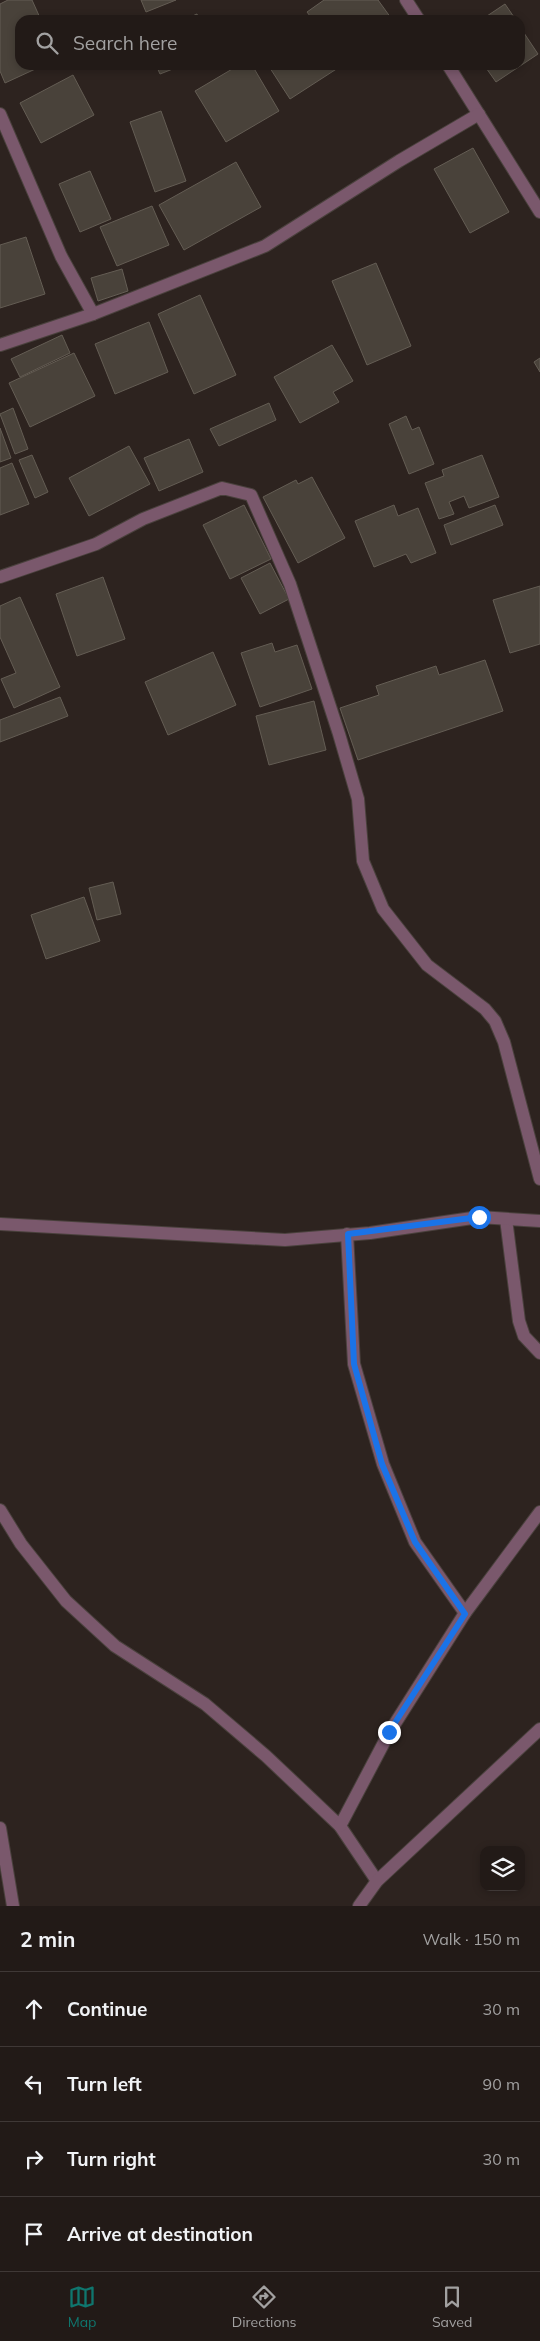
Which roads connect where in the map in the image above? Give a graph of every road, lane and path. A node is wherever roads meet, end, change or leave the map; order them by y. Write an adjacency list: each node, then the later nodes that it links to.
1 (406, 0): 2 (street)
2 (416, 15)
3 (451, 70): 5 (street)
4 (0, 114): 7 (street)
5 (479, 114): 6 (street); 7 (street)
6 (540, 212)
7 (92, 314): 8 (street)
8 (0, 345)
9 (0, 577): 10 (street)
10 (540, 1179)
11 (506, 1219): 12 (street); 14 (street); 15 (street)
12 (540, 1221)
13 (0, 1224): 14 (street)
14 (348, 1234): 18 (street)
15 (540, 1353)
16 (0, 1510): 20 (street)
17 (540, 1512): 18 (street)
18 (465, 1614): 20 (street)
19 (540, 1729): 22 (street)
20 (340, 1826): 22 (street)
21 (0, 1828): 23 (street)
22 (377, 1881): 24 (street)
23 (13, 1906)
24 (359, 1906)

